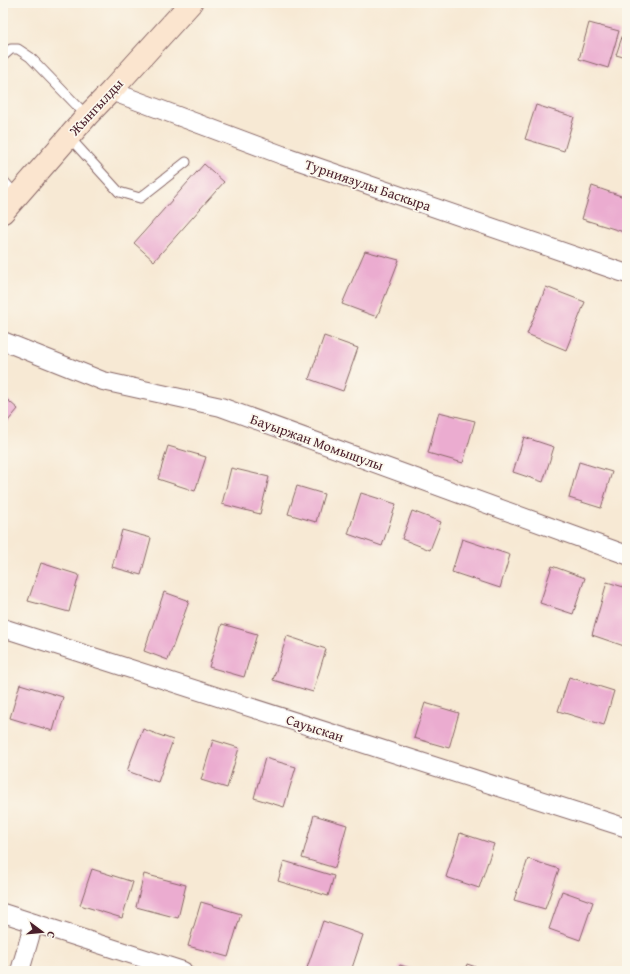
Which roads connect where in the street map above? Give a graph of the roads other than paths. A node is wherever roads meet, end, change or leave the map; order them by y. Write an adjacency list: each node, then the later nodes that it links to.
1 (190, 3): 3 (street, Жынгылды)
2 (3, 56): 4 (lane)
3 (111, 91): 4 (street, Жынгылды); 9 (street, Турниязулы Баскыра)
4 (87, 116): 5 (street, Жынгылды)
5 (68, 137): 6 (lane); 7 (street, Жынгылды)
6 (186, 162)
7 (10, 188): 8 (street, Жынгылды)
8 (3, 212)
9 (627, 274)
10 (3, 341): 11 (street, Бауыржан Момышулы)
11 (627, 555)
12 (3, 628): 13 (street, Сауыскан)
13 (627, 828)
14 (3, 913): 15 (street)
15 (34, 923): 16 (street); 17 (street)
16 (20, 971)
17 (183, 971)

